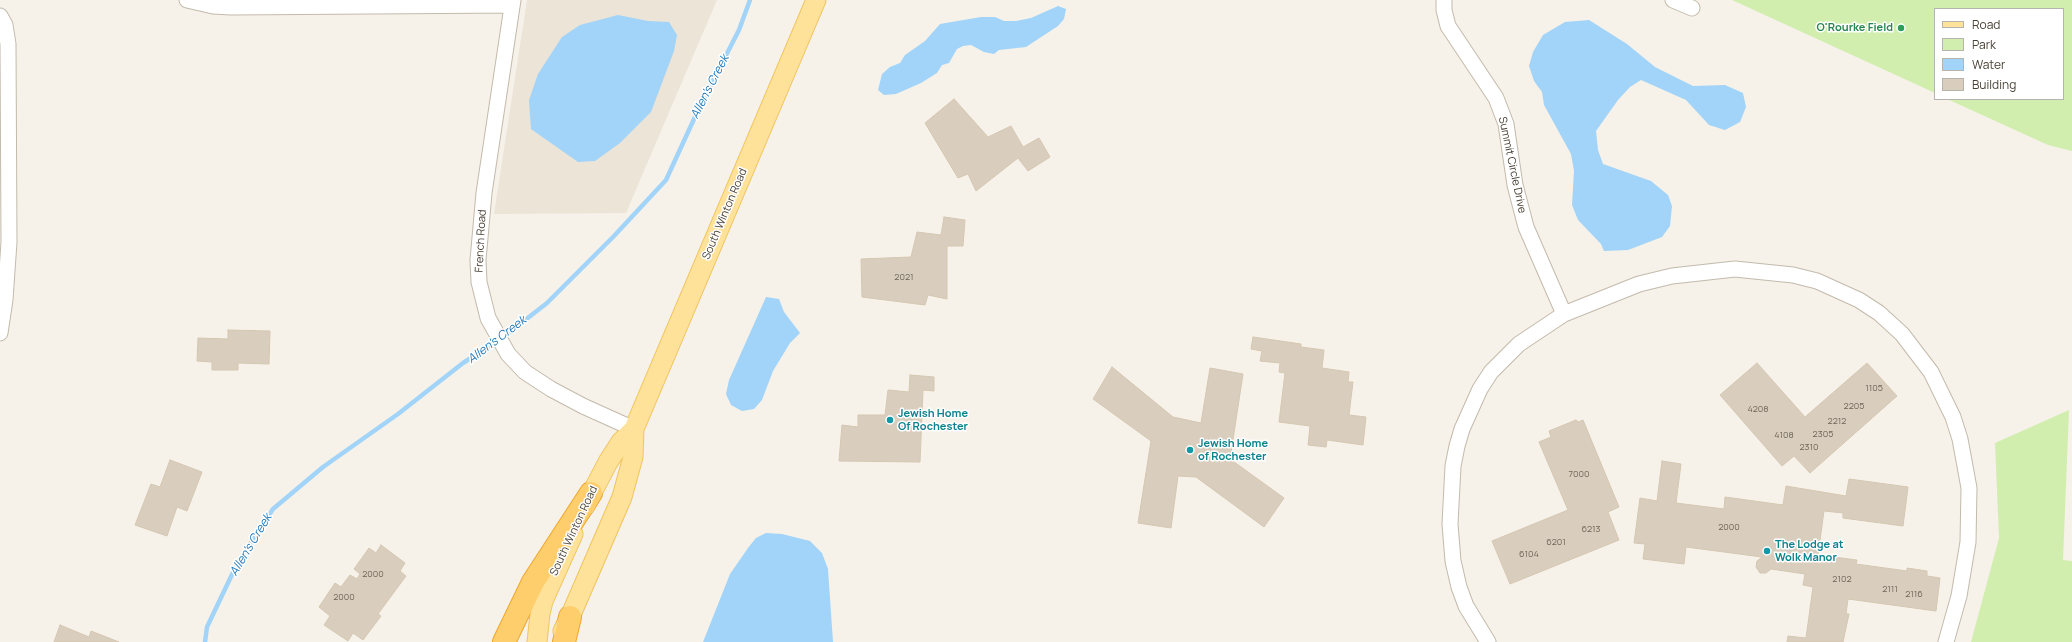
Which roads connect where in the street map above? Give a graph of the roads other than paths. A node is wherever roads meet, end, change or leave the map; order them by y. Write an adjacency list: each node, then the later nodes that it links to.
1 (187, 0): 5 (street)
2 (816, 0): 10 (main road, South Winton Road)
3 (1444, 0): 8 (street, Summit Circle Drive)
4 (1673, 0): 6 (street)
5 (512, 2): 10 (street, French Road)
6 (1692, 8)
7 (0, 16): 9 (street)
8 (1564, 314): 17 (street); 18 (street)
9 (0, 333)
10 (634, 429): 11 (main road, South Winton Road); 12 (main road, South Winton Road)
11 (591, 494): 13 (highway); 14 (main road, South Winton Road)
12 (570, 617): 15 (main road, South Winton Road); 16 (highway)
13 (504, 642)
14 (537, 642)
15 (555, 642)
16 (564, 642)
17 (1488, 642)
18 (1946, 642)

